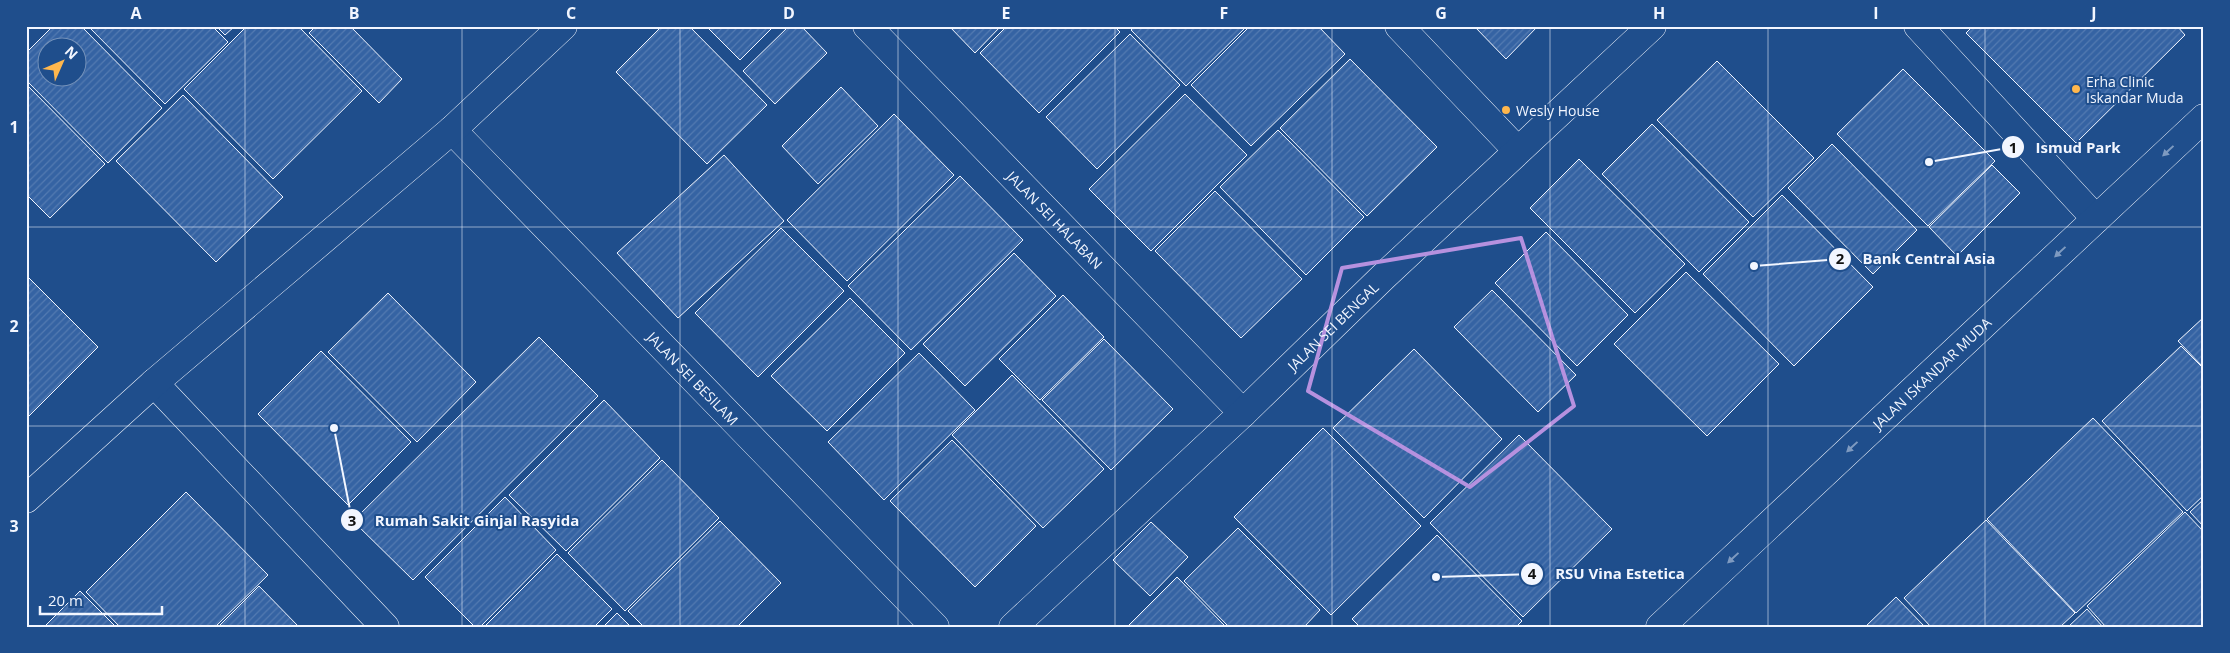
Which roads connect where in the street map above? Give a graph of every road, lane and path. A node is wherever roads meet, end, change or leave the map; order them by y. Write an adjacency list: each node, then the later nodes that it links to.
1 (563, 26): 7 (street)
2 (867, 26): 11 (street, JALAN SEI HALABAN)
3 (1399, 26): 8 (street)
4 (1652, 26): 8 (street, JALAN SEI BENGAL)
5 (1918, 26): 9 (street)
6 (2204, 118): 9 (street, JALAN ISKANDAR MUDA, one-way to 9)
7 (452, 130): 10 (street); 14 (street, JALAN SEI BESILAM)
8 (1518, 150): 11 (street, JALAN SEI BENGAL)
9 (2096, 219): 16 (street, JALAN ISKANDAR MUDA, one-way to 16)
10 (154, 383): 12 (street); 13 (street)
11 (1243, 413): 15 (street, JALAN SEI BENGAL)
12 (26, 499)
13 (385, 627)
14 (935, 627)
15 (1013, 627)
16 (1660, 627)

